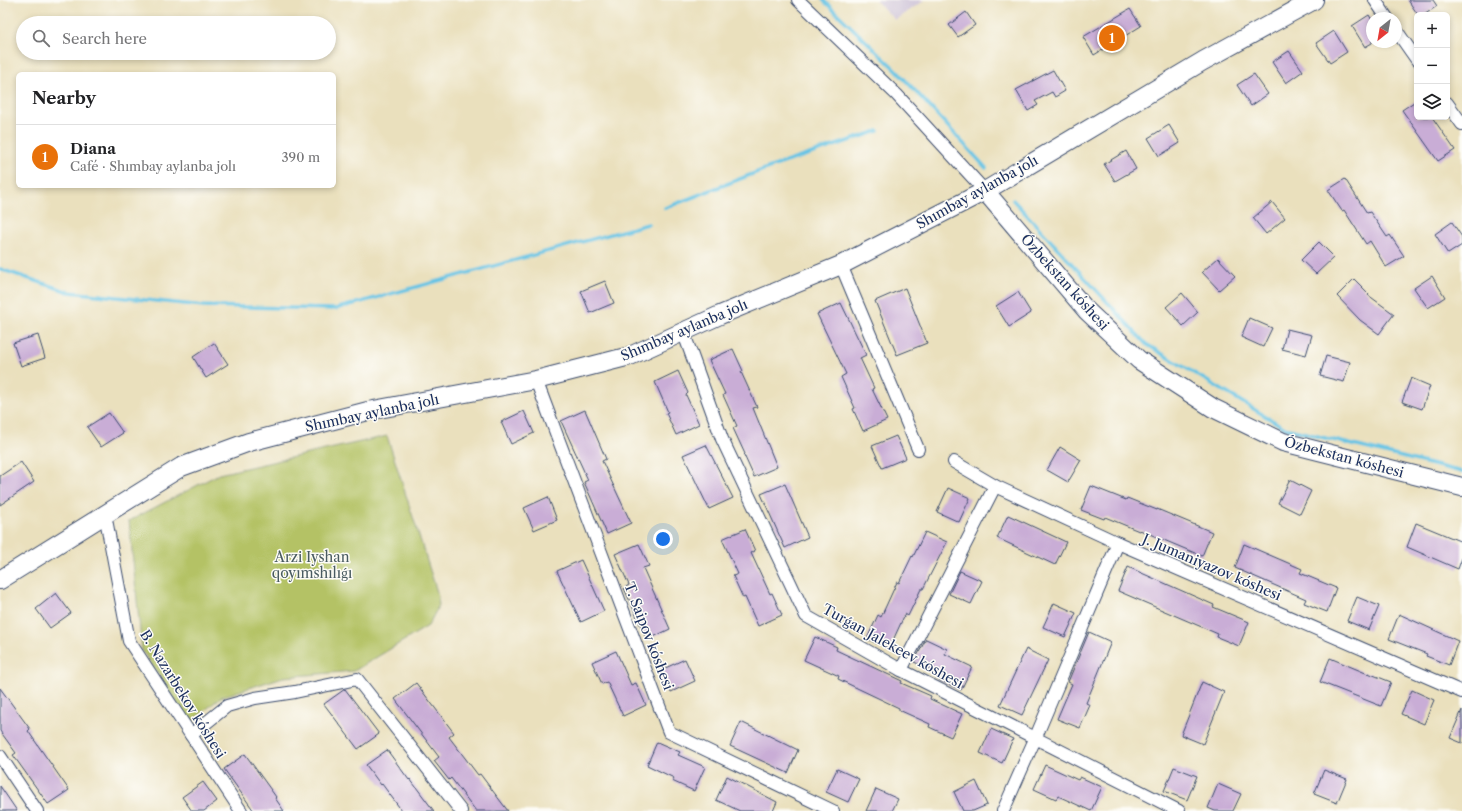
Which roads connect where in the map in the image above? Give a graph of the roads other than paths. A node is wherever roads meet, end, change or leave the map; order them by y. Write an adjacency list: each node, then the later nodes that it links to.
1 (798, 0): 9 (street)
2 (1314, 0): 9 (main road, Shımbay aylanba jolı)
3 (1375, 0): 4 (street)
4 (1384, 12)
5 (1402, 39): 6 (street)
6 (1414, 56)
7 (1450, 107): 8 (street)
8 (1462, 124)
9 (985, 190): 10 (main road, Shımbay aylanba jolı); 16 (main road, Ózbekstan kóshesi)
10 (841, 265): 11 (main road, Shımbay aylanba jolı); 13 (street)
11 (683, 331): 12 (main road, Shımbay aylanba jolı); 20 (street, Turǵan Jalekeev kóshesi)
12 (536, 380): 17 (main road, Shımbay aylanba jolı); 28 (street, T. Saipov kóshesi)
13 (918, 449)
14 (954, 462): 15 (street, J. Jumaniyazov kóshesi)
15 (995, 486): 18 (street, J. Jumaniyazov kóshesi); 20 (street)
16 (1462, 487)
17 (105, 514): 19 (main road, Shımbay aylanba jolı); 22 (street, B. Nazarbekov kóshesi)
18 (1118, 542): 21 (street, J. Jumaniyazov kóshesi); 23 (street)
19 (0, 580)
20 (901, 670): 23 (street, Turǵan Jalekeev kóshesi)
21 (1462, 692)
22 (191, 735): 26 (street, B. Nazarbekov kóshesi); 27 (street)
23 (1035, 739): 29 (street); 30 (street, Turǵan Jalekeev kóshesi)
24 (0, 756): 25 (street)
25 (36, 811)
26 (241, 811)
27 (461, 811)
28 (834, 811)
29 (1003, 811)
30 (1179, 811)

